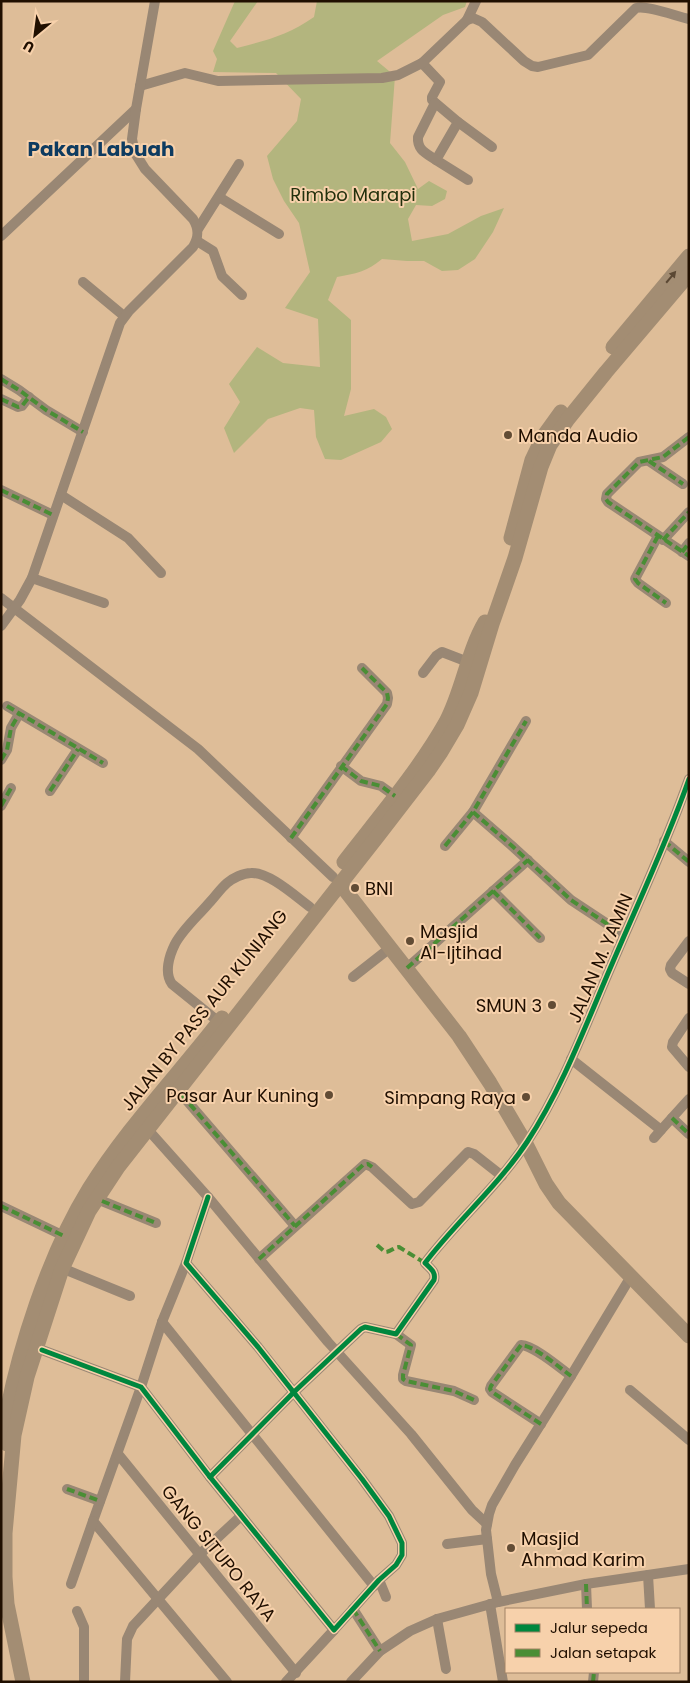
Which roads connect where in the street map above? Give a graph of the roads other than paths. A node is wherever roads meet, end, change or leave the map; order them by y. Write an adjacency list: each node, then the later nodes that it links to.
1 (155, 1): 7 (street)
2 (476, 1): 5 (street)
3 (653, 5): 4 (street); 5 (street)
4 (689, 19)
5 (467, 20): 6 (street)
6 (422, 63): 7 (street); 8 (street)
7 (140, 86): 9 (street)
8 (435, 103): 10 (street); 12 (street)
9 (136, 109): 16 (street); 18 (street)
10 (458, 122): 11 (street); 12 (street)
11 (492, 148)
12 (436, 160): 14 (street)
13 (239, 164): 15 (street)
14 (468, 180)
15 (219, 198): 16 (street); 17 (street)
16 (198, 229): 19 (street)
17 (279, 234)
18 (1, 236)
19 (197, 241): 23 (street); 24 (street)
20 (689, 256): 25 (highway, JALAN BY PASS AUR KUNIANG, one-way to 20)
21 (689, 274): 25 (highway, JALAN BY PASS AUR KUNIANG)
22 (83, 282): 24 (street)
23 (242, 295)
24 (124, 316): 29 (street)
25 (641, 321): 46 (highway, JALAN BY PASS AUR KUNIANG)
26 (1, 379): 27 (street)
27 (29, 397): 28 (street); 29 (street)
28 (1, 399)
29 (83, 432): 34 (street)
30 (689, 436): 31 (street)
31 (649, 460): 32 (street); 37 (street)
32 (683, 484)
33 (1, 490): 36 (street)
34 (61, 495): 36 (street); 40 (street)
35 (689, 512): 37 (street)
36 (53, 515): 41 (street)
37 (661, 538): 39 (street); 44 (street)
38 (689, 543): 39 (street)
39 (685, 554)
40 (161, 573)
41 (32, 578): 43 (street); 45 (street)
42 (1, 598): 45 (street)
43 (104, 602)
44 (666, 603)
45 (15, 608): 47 (street); 64 (street)
46 (488, 623): 48 (highway, JALAN BY PASS AUR KUNIANG); 70 (highway, JALAN BY PASS AUR KUNIANG); 117 (highway, JALAN BY PASS AUR KUNIANG)
47 (1, 626)
48 (468, 662): 50 (street); 61 (highway, JALAN BY PASS AUR KUNIANG)
49 (362, 668): 57 (street)
50 (423, 673)
51 (8, 706): 52 (street)
52 (19, 714): 54 (street); 55 (street)
53 (526, 721): 63 (street)
54 (78, 749): 56 (street); 60 (street)
55 (1, 760)
56 (103, 763)
57 (341, 766): 61 (street); 64 (street)
58 (689, 779): 65 (street, JALAN M. YAMIN)
59 (11, 788): 62 (street)
60 (50, 791)
61 (395, 796): 69 (highway, JALAN BY PASS AUR KUNIANG)
62 (1, 806)
63 (474, 812): 66 (street); 67 (street)
64 (291, 838): 69 (street)
65 (664, 841): 68 (street); 73 (street, JALAN M. YAMIN)
66 (445, 846)
67 (528, 860): 71 (street); 73 (street)
68 (689, 862)
69 (333, 877): 72 (highway, JALAN BY PASS AUR KUNIANG)
70 (345, 890): 76 (highway); 78 (highway, JALAN BY PASS AUR KUNIANG)
71 (493, 891): 74 (street); 79 (street)
72 (310, 906): 77 (highway, JALAN BY PASS AUR KUNIANG); 83 (street)
73 (624, 935): 84 (street, JALAN M. YAMIN)
74 (540, 938)
75 (689, 941): 81 (street)
76 (390, 948): 79 (highway); 80 (street)
77 (269, 958): 78 (highway); 83 (highway, JALAN BY PASS AUR KUNIANG)
78 (281, 968): 86 (highway, JALAN BY PASS AUR KUNIANG)
79 (407, 968): 91 (highway)
80 (353, 977)
81 (689, 984)
82 (689, 1018): 85 (street)
83 (220, 1022): 98 (highway, JALAN BY PASS AUR KUNIANG)
84 (571, 1059): 88 (street); 91 (street, JALAN M. YAMIN)
85 (689, 1067)
86 (182, 1095): 89 (highway, JALAN BY PASS AUR KUNIANG); 97 (street)
87 (689, 1099): 88 (street)
88 (672, 1118): 90 (street)
89 (151, 1133): 93 (street); 94 (highway, JALAN BY PASS AUR KUNIANG)
90 (689, 1134)
91 (526, 1144): 92 (street, JALAN M. YAMIN); 102 (highway)
92 (502, 1176): 97 (street); 105 (street, JALAN M. YAMIN)
93 (208, 1197): 99 (street); 100 (street)
94 (102, 1201): 96 (street); 101 (highway, JALAN BY PASS AUR KUNIANG)
95 (1, 1206): 98 (street)
96 (156, 1223)
97 (295, 1226): 99 (street)
98 (64, 1236): 117 (highway, JALAN BY PASS AUR KUNIANG)
99 (259, 1259): 108 (street)
100 (186, 1263): 104 (street); 112 (street)
101 (69, 1271): 103 (street); 107 (highway, JALAN BY PASS AUR KUNIANG)
102 (630, 1278): 106 (highway); 109 (street)
103 (130, 1296)
104 (162, 1322): 110 (street); 115 (street)
105 (396, 1334): 108 (street); 113 (street)
106 (689, 1336)
107 (42, 1350): 110 (street); 117 (highway, JALAN BY PASS AUR KUNIANG)
108 (336, 1351): 112 (street); 125 (street)
109 (571, 1376): 114 (street); 114 (street)
110 (141, 1388): 118 (street); 119 (street)
111 (630, 1390): 116 (street)
112 (294, 1392): 115 (street); 131 (street)
113 (474, 1400)
114 (541, 1424): 125 (street)
115 (253, 1434): 119 (street); 131 (street)
116 (689, 1440)
117 (10, 1444): 120 (highway, JALAN BY PASS AUR KUNIANG); 137 (highway, JALAN BY PASS AUR KUNIANG)
118 (118, 1454): 122 (street); 128 (street, GANG SITUPO RAYA)
119 (210, 1477): 123 (street)
120 (1, 1489)
121 (67, 1489): 122 (street)
122 (100, 1501): 124 (street)
123 (241, 1516): 128 (street); 143 (street)
124 (93, 1521): 132 (street); 135 (street)
125 (487, 1524): 126 (street)
126 (487, 1539): 127 (street); 136 (street)
127 (447, 1544)
128 (200, 1554): 135 (street); 146 (street, GANG SITUPO RAYA)
129 (689, 1569): 130 (street)
130 (648, 1575): 133 (street); 139 (street)
131 (377, 1583): 134 (street); 140 (street)
132 (71, 1584)
133 (586, 1584): 136 (street); 138 (street)
134 (386, 1597)
135 (158, 1599): 150 (street); 151 (street)
136 (494, 1603): 142 (street); 154 (street)
137 (3, 1604): 147 (highway, JALAN BY PASS AUR KUNIANG); 148 (highway, JALAN BY PASS AUR KUNIANG)
138 (587, 1608)
139 (650, 1608)
140 (353, 1609): 143 (street); 144 (street)
141 (78, 1611): 149 (street)
142 (437, 1619): 144 (street); 145 (street)
143 (334, 1630): 146 (street)
144 (380, 1650): 153 (street)
145 (446, 1669)
146 (296, 1673): 152 (street)
147 (14, 1682)
148 (23, 1682)
149 (84, 1682)
150 (125, 1682)
151 (227, 1682)
152 (286, 1682)
153 (352, 1682)
154 (503, 1682)

